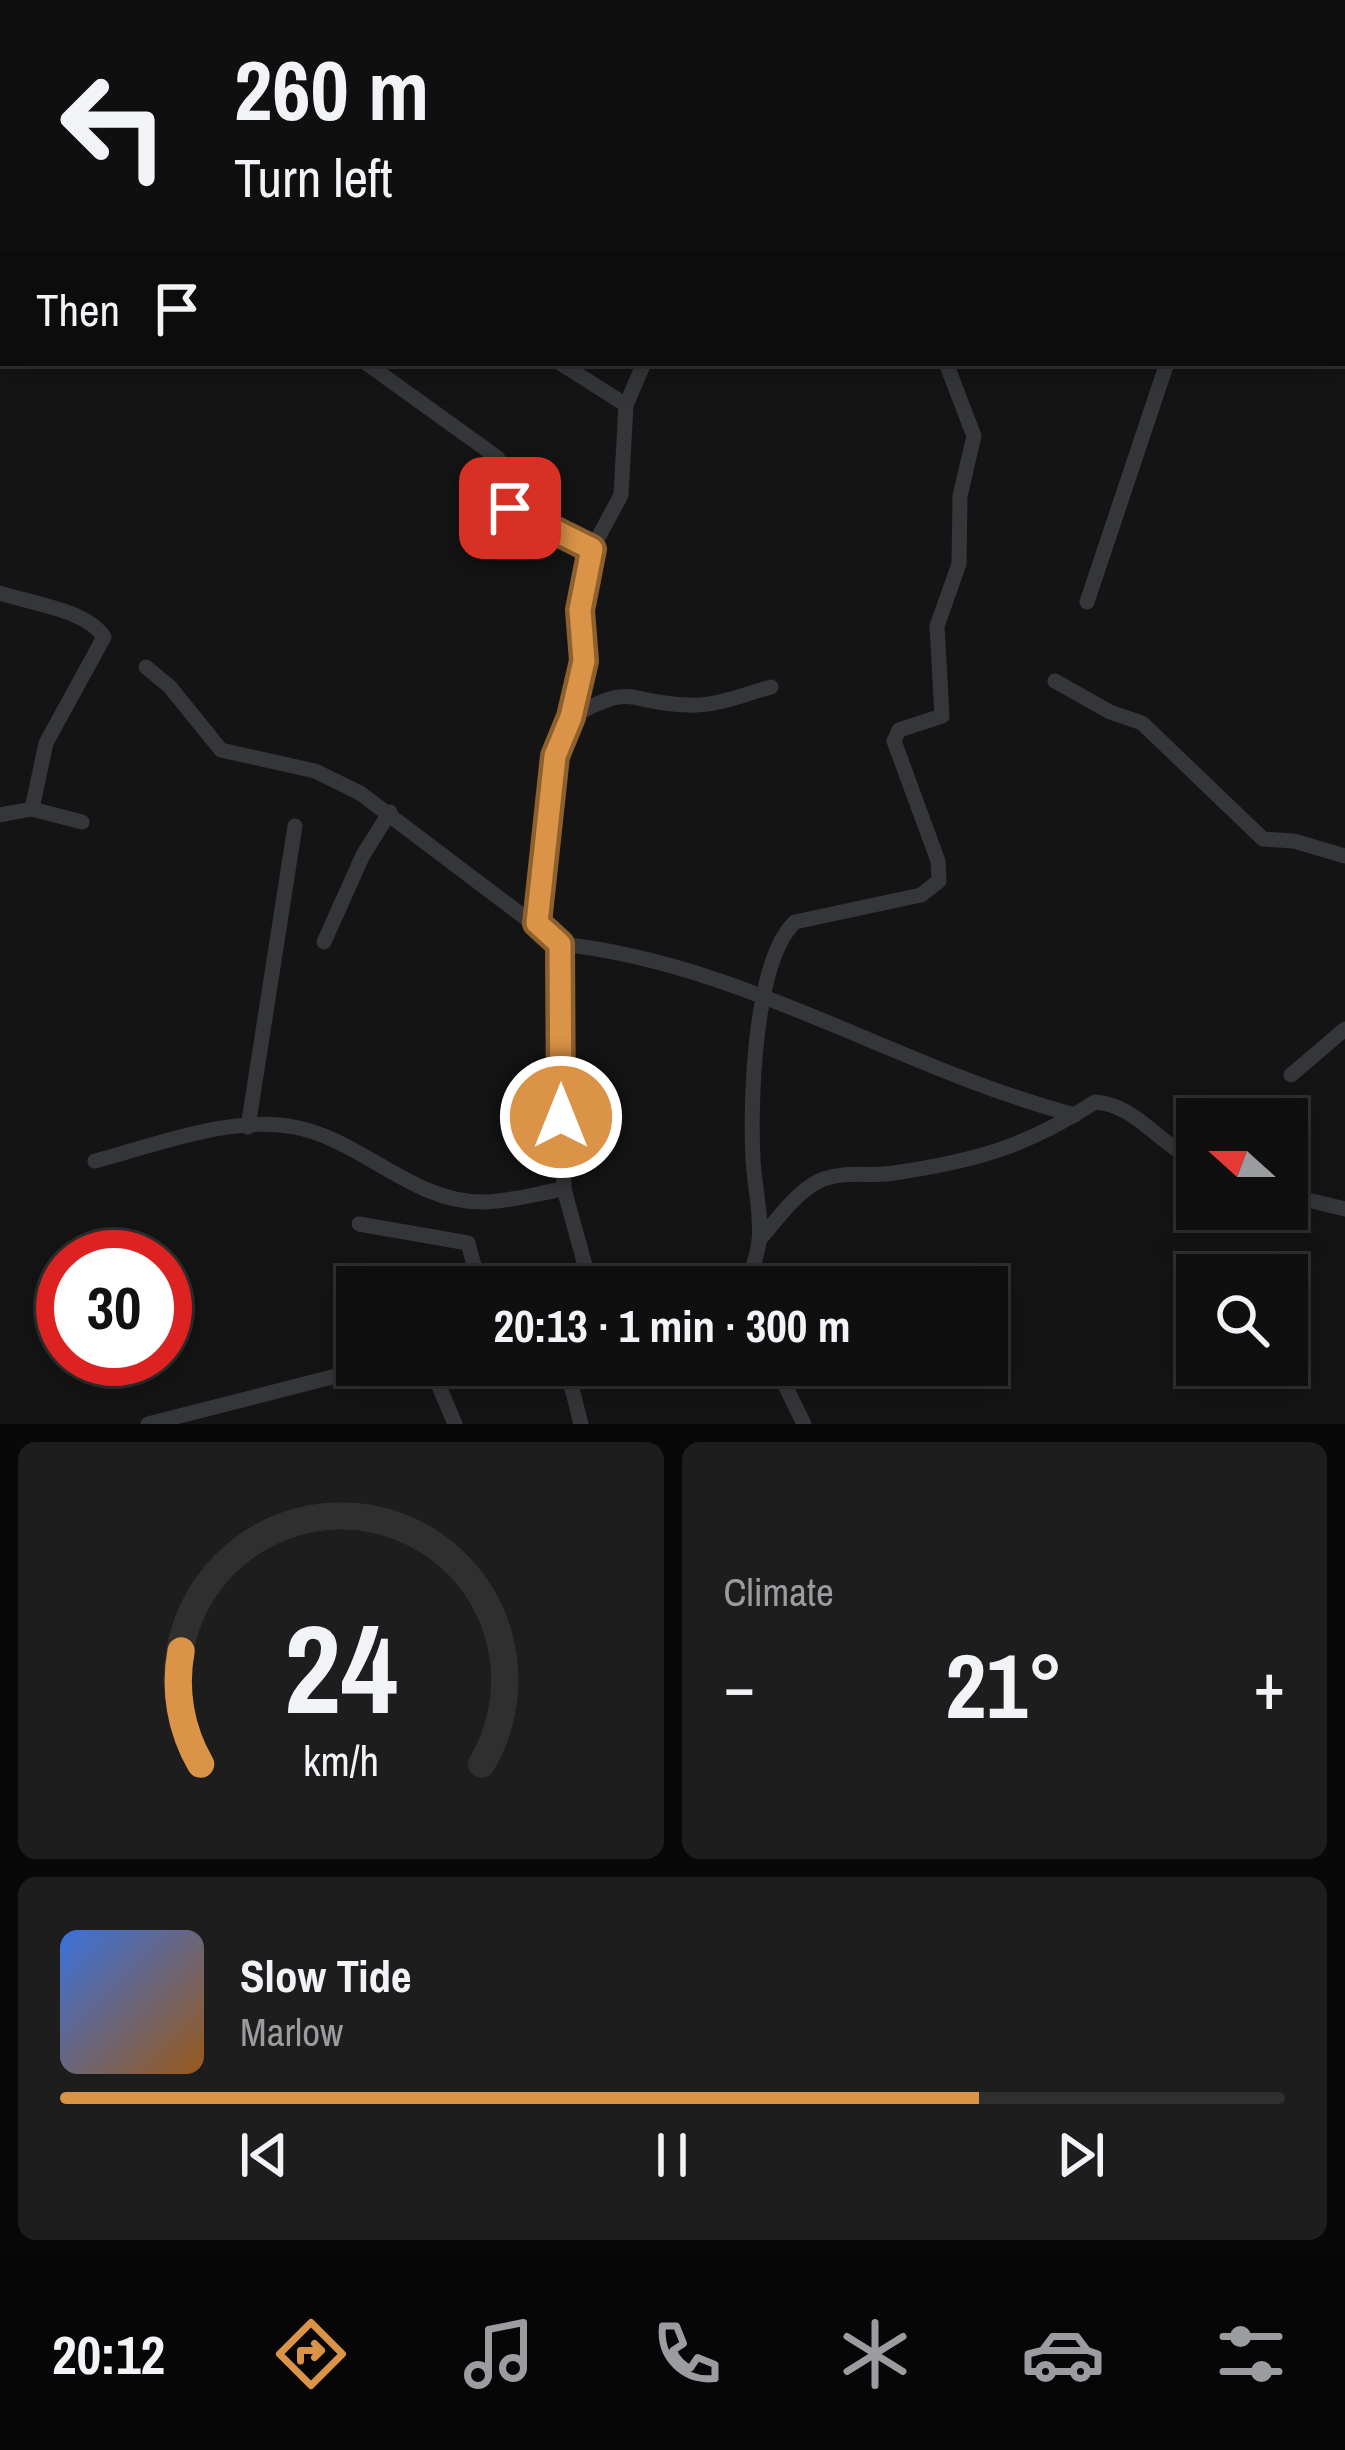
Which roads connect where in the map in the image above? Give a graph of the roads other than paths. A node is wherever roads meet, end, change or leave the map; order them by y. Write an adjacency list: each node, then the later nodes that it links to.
1 (370, 366): 7 (street)
2 (565, 366): 6 (street)
3 (643, 366): 6 (street)
4 (947, 366): 23 (street)
5 (1166, 366): 9 (street)
6 (626, 405): 7 (street)
7 (592, 549): 13 (street)
8 (0, 593): 14 (street)
9 (1087, 602)
10 (146, 667): 15 (street)
11 (1055, 681): 19 (street)
12 (771, 687): 13 (street)
13 (571, 717): 20 (street)
14 (32, 809): 16 (street); 17 (street)
15 (390, 812): 20 (street); 21 (street)
16 (0, 815)
17 (82, 822)
18 (295, 826): 27 (street)
19 (1345, 856)
20 (537, 923): 22 (street)
21 (324, 942)
22 (560, 944): 23 (street); 30 (street)
23 (764, 997): 26 (street); 34 (street)
24 (1345, 1029): 25 (street)
25 (1291, 1075)
26 (1075, 1115): 28 (street); 34 (street)
27 (248, 1127): 29 (street); 30 (street)
28 (1176, 1150)
29 (95, 1161)
30 (564, 1189): 36 (street)
31 (1308, 1200): 32 (street)
32 (1345, 1209)
33 (359, 1224): 35 (street)
34 (759, 1240): 37 (street)
35 (473, 1266)
36 (585, 1266)
37 (752, 1266)
38 (336, 1376): 42 (street)
39 (439, 1386): 43 (street)
40 (571, 1386): 44 (street)
41 (785, 1386): 45 (street)
42 (148, 1424)
43 (455, 1424)
44 (580, 1424)
45 (804, 1424)

